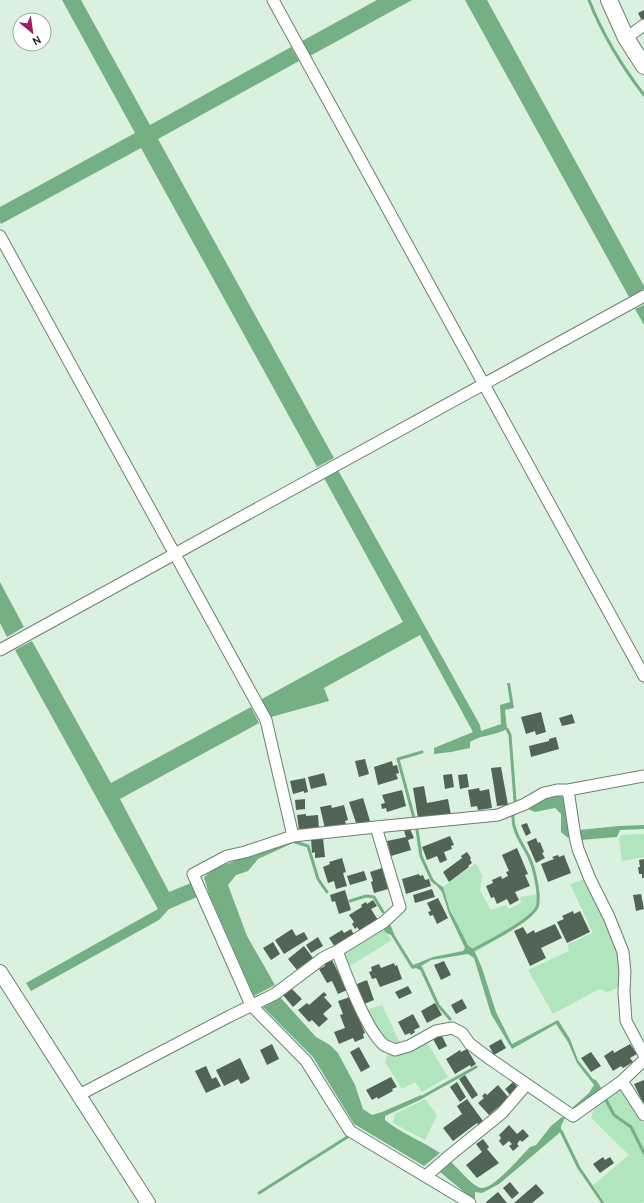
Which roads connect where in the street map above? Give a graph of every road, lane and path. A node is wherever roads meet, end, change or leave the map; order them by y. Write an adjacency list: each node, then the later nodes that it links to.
1 (273, 0): 8 (street)
2 (609, 0): 4 (main road)
3 (644, 25): 4 (street)
4 (626, 38): 5 (main road)
5 (644, 66)
6 (0, 236): 9 (street)
7 (644, 296): 8 (street)
8 (484, 384): 9 (street); 11 (street)
9 (175, 554): 10 (street); 15 (street)
10 (0, 650)
11 (644, 676)
12 (644, 776): 13 (street)
13 (568, 790): 14 (street); 19 (street)
14 (376, 827): 15 (street); 16 (street)
15 (293, 836): 18 (street)
16 (337, 951): 18 (street); 22 (street)
17 (0, 972): 23 (street)
18 (251, 1005): 23 (street); 25 (street)
19 (644, 1055)
20 (644, 1060): 21 (street)
21 (622, 1081): 22 (street); 24 (street)
22 (526, 1085): 25 (street)
23 (79, 1095): 26 (street)
24 (644, 1115)
25 (426, 1176): 27 (street)
26 (148, 1203)
27 (470, 1203)

